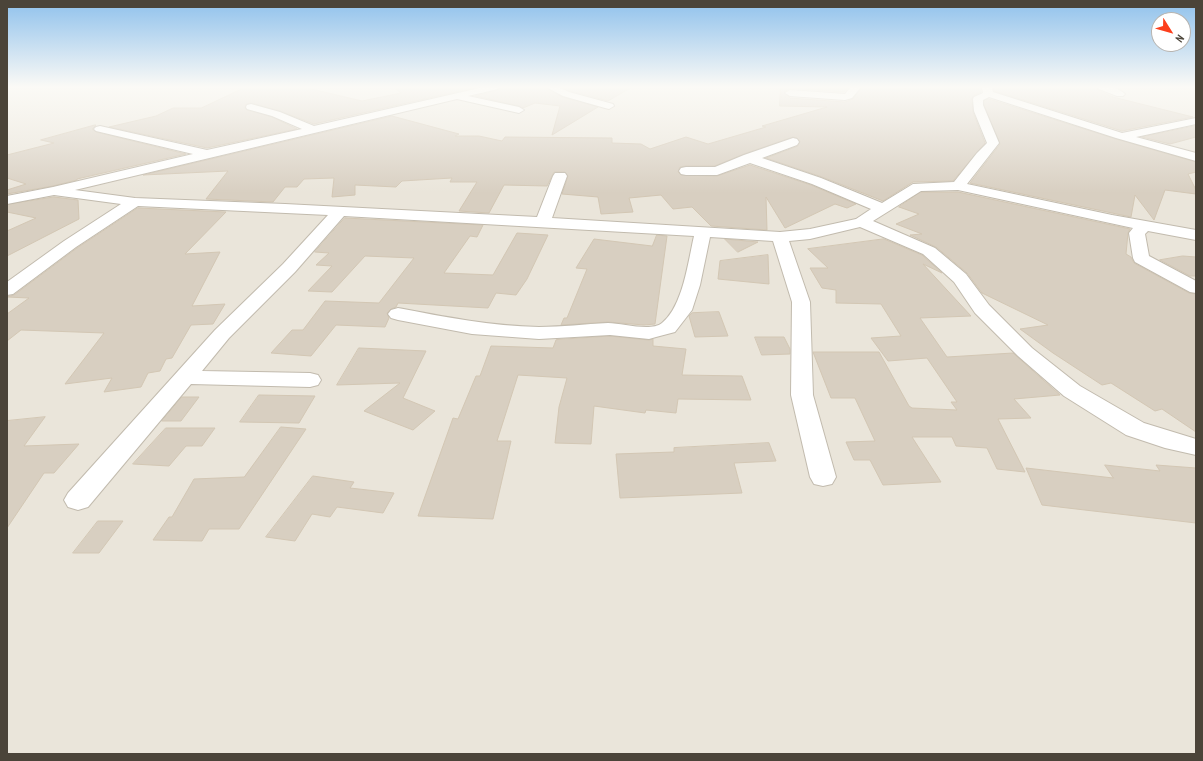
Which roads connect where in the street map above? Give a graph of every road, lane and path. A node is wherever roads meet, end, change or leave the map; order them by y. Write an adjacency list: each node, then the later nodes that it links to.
1 (296, 123): 7 (street)
2 (345, 123): 7 (street)
3 (984, 123): 15 (street)
4 (1080, 123): 8 (street)
5 (1188, 123): 8 (street)
6 (100, 129): 10 (street)
7 (313, 130): 10 (street)
8 (1120, 136): 11 (street)
9 (793, 142): 12 (street)
10 (207, 153): 16 (street)
11 (1196, 157)
12 (748, 158): 13 (street); 19 (street)
13 (686, 171)
14 (560, 176): 21 (street)
15 (958, 186): 19 (street); 23 (street)
16 (54, 191): 17 (street); 18 (street)
17 (11, 197)
18 (135, 202): 20 (street); 28 (street)
19 (883, 209): 22 (street)
20 (340, 211): 21 (street); 30 (street)
21 (543, 222): 24 (street)
22 (862, 222): 26 (street); 32 (street)
23 (1146, 225): 25 (street); 27 (street)
24 (703, 233): 26 (street); 29 (street)
25 (1196, 235)
26 (780, 238): 33 (street)
27 (1196, 288)
28 (7, 290)
29 (398, 314)
30 (183, 377): 31 (street); 34 (street)
31 (310, 380)
32 (1196, 447)
33 (823, 477)
34 (78, 500)

